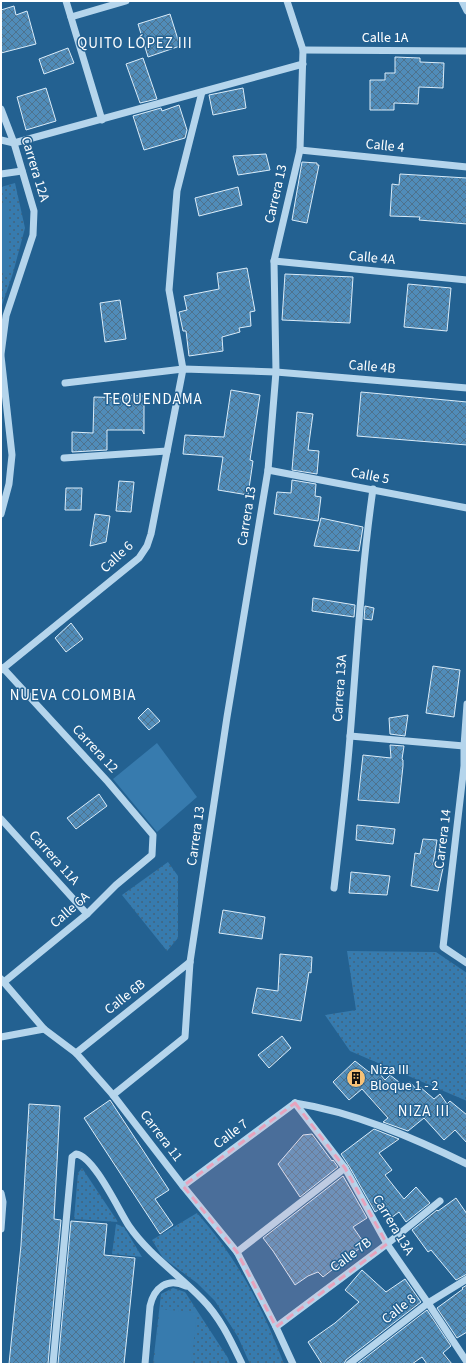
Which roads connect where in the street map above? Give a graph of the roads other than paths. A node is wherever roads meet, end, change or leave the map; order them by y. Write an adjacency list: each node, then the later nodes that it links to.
1 (66, 1): 6 (street)
2 (126, 1): 6 (street)
3 (287, 1): 7 (street, Carrera 13)
4 (462, 1): 5 (street)
5 (467, 12)
6 (71, 17): 12 (street)
7 (303, 50): 8 (street, Calle 1A); 9 (street, Carrera 13)
8 (467, 51)
9 (303, 64): 10 (street); 15 (street, Carrera 13)
10 (202, 92): 12 (street); 22 (street)
11 (1, 109): 14 (street, Carrera 12A)
12 (102, 120): 14 (street)
13 (1, 140): 14 (street)
14 (14, 143): 17 (street, Carrera 12A)
15 (300, 150): 16 (street, Calle 4); 19 (street, Carrera 13)
16 (467, 167)
17 (22, 171): 18 (street); 21 (street, Carrera 12A)
18 (1, 174)
19 (274, 261): 20 (street, Calle 4A); 23 (street, Carrera 13)
20 (467, 280)
21 (1, 355): 31 (street, Carrera 12A)
22 (183, 369): 23 (street, Calle 4B); 24 (street, Calle 4B); 26 (street, Calle 6)
23 (276, 372): 25 (street, Calle 4B); 28 (street, Carrera 13)
24 (65, 383)
25 (467, 388)
26 (167, 451): 27 (street); 32 (street, Calle 6)
27 (64, 458)
28 (268, 470): 29 (street, Calle 5); 41 (street, Carrera 13)
29 (373, 489): 30 (street, Calle 5); 34 (street, Carrera 13A)
30 (467, 508)
31 (1, 514)
32 (2, 669): 38 (street, Carrera 12)
33 (467, 704): 35 (street, Carrera 14)
34 (350, 736): 35 (street); 39 (street, Carrera 13A)
35 (464, 746): 36 (street, Carrera 14)
36 (466, 766): 42 (street, Carrera 14)
37 (1, 819): 40 (street, Carrera 11A)
38 (152, 855): 40 (street, Calle 6A)
39 (334, 888)
40 (87, 914): 43 (street, Calle 6A)
41 (190, 962): 46 (street, Calle 6B); 47 (street, Carrera 13)
42 (467, 963)
43 (3, 981): 44 (street, Carrera 11)
44 (44, 1029): 45 (street); 46 (street, Carrera 11)
45 (1, 1037)
46 (76, 1053): 47 (street, Carrera 11)
47 (113, 1095): 51 (street, Carrera 11)
48 (295, 1103): 49 (street); 50 (street, Carrera 13A); 51 (street, Calle 7)
49 (467, 1164)
50 (345, 1168): 55 (street, Carrera 13A); 56 (street)
51 (183, 1186): 56 (street, Carrera 11)
52 (1, 1193): 54 (street)
53 (440, 1201): 55 (street, Calle 7B)
54 (1, 1229)
55 (387, 1244): 59 (street, Carrera 13A); 60 (street, Calle 7B)
56 (237, 1252): 60 (street, Carrera 11)
57 (467, 1279): 59 (street, Calle 8)
58 (196, 1292): 62 (street); 63 (street); 64 (street)
59 (428, 1303): 61 (street, Carrera 13A); 66 (street, Calle 8)
60 (276, 1327): 65 (street)
61 (467, 1362)
62 (53, 1364)
63 (145, 1364)
64 (242, 1364)
65 (293, 1364)
66 (349, 1364)

